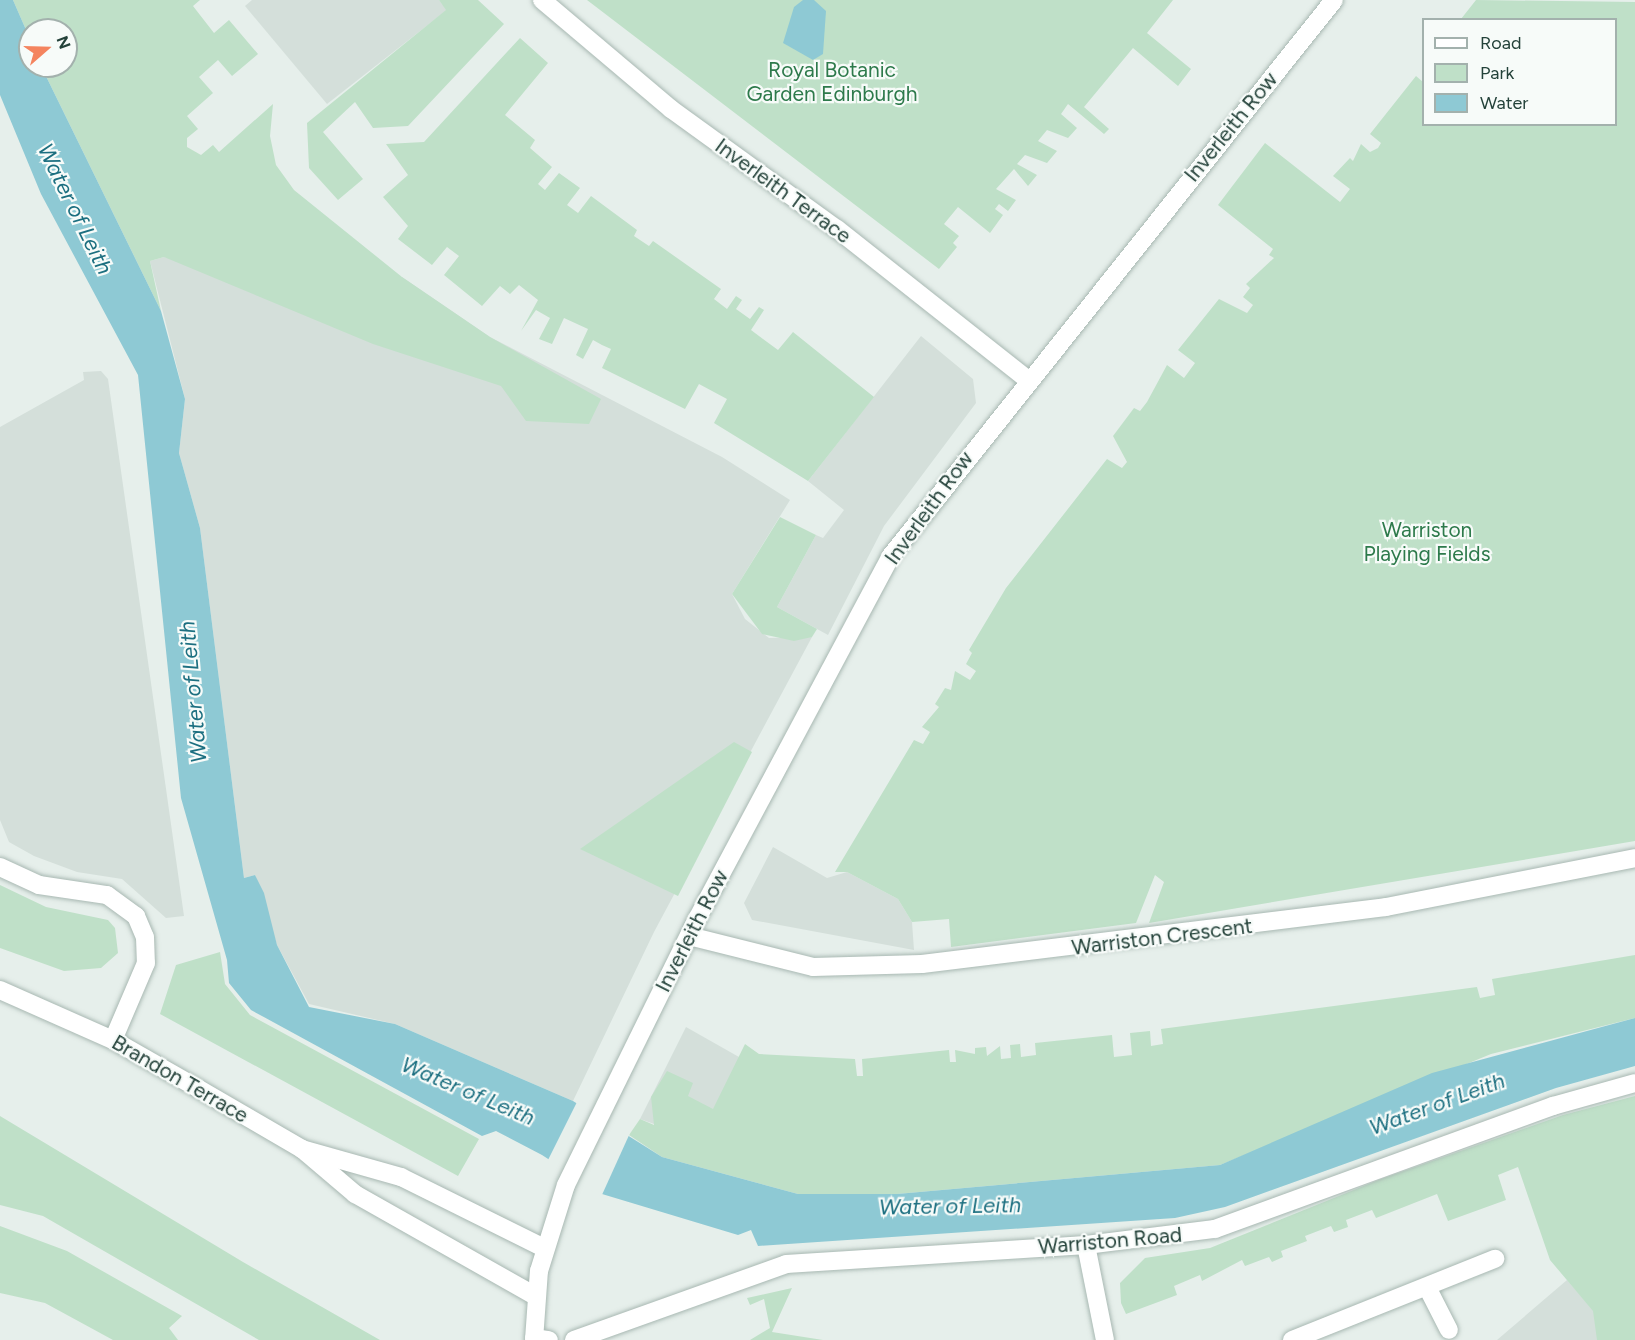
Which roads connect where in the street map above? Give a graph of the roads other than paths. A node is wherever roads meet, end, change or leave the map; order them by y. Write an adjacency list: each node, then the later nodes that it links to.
1 (542, 0): 3 (street, Inverleith Terrace)
2 (1334, 0): 3 (street, Inverleith Row)
3 (1027, 379): 6 (street, Inverleith Row)
4 (1635, 858): 6 (street, Warriston Crescent)
5 (0, 867): 8 (street)
6 (689, 936): 12 (street, Inverleith Row)
7 (0, 990): 8 (street, Brandon Terrace)
8 (113, 1040): 10 (street, Brandon Terrace)
9 (1635, 1083): 11 (street, Warriston Road)
10 (302, 1149): 12 (street, Brandon Terrace); 15 (street, Brandon Terrace)
11 (1086, 1245): 18 (street, Warriston Road); 19 (street)
12 (544, 1248): 15 (street, Inverleith Row)
13 (1495, 1259): 14 (street)
14 (1426, 1287): 16 (street); 20 (street)
15 (535, 1296): 17 (street, Inverleith Row)
16 (1449, 1330)
17 (539, 1339)
18 (574, 1340)
19 (1105, 1340)
20 (1292, 1340)

